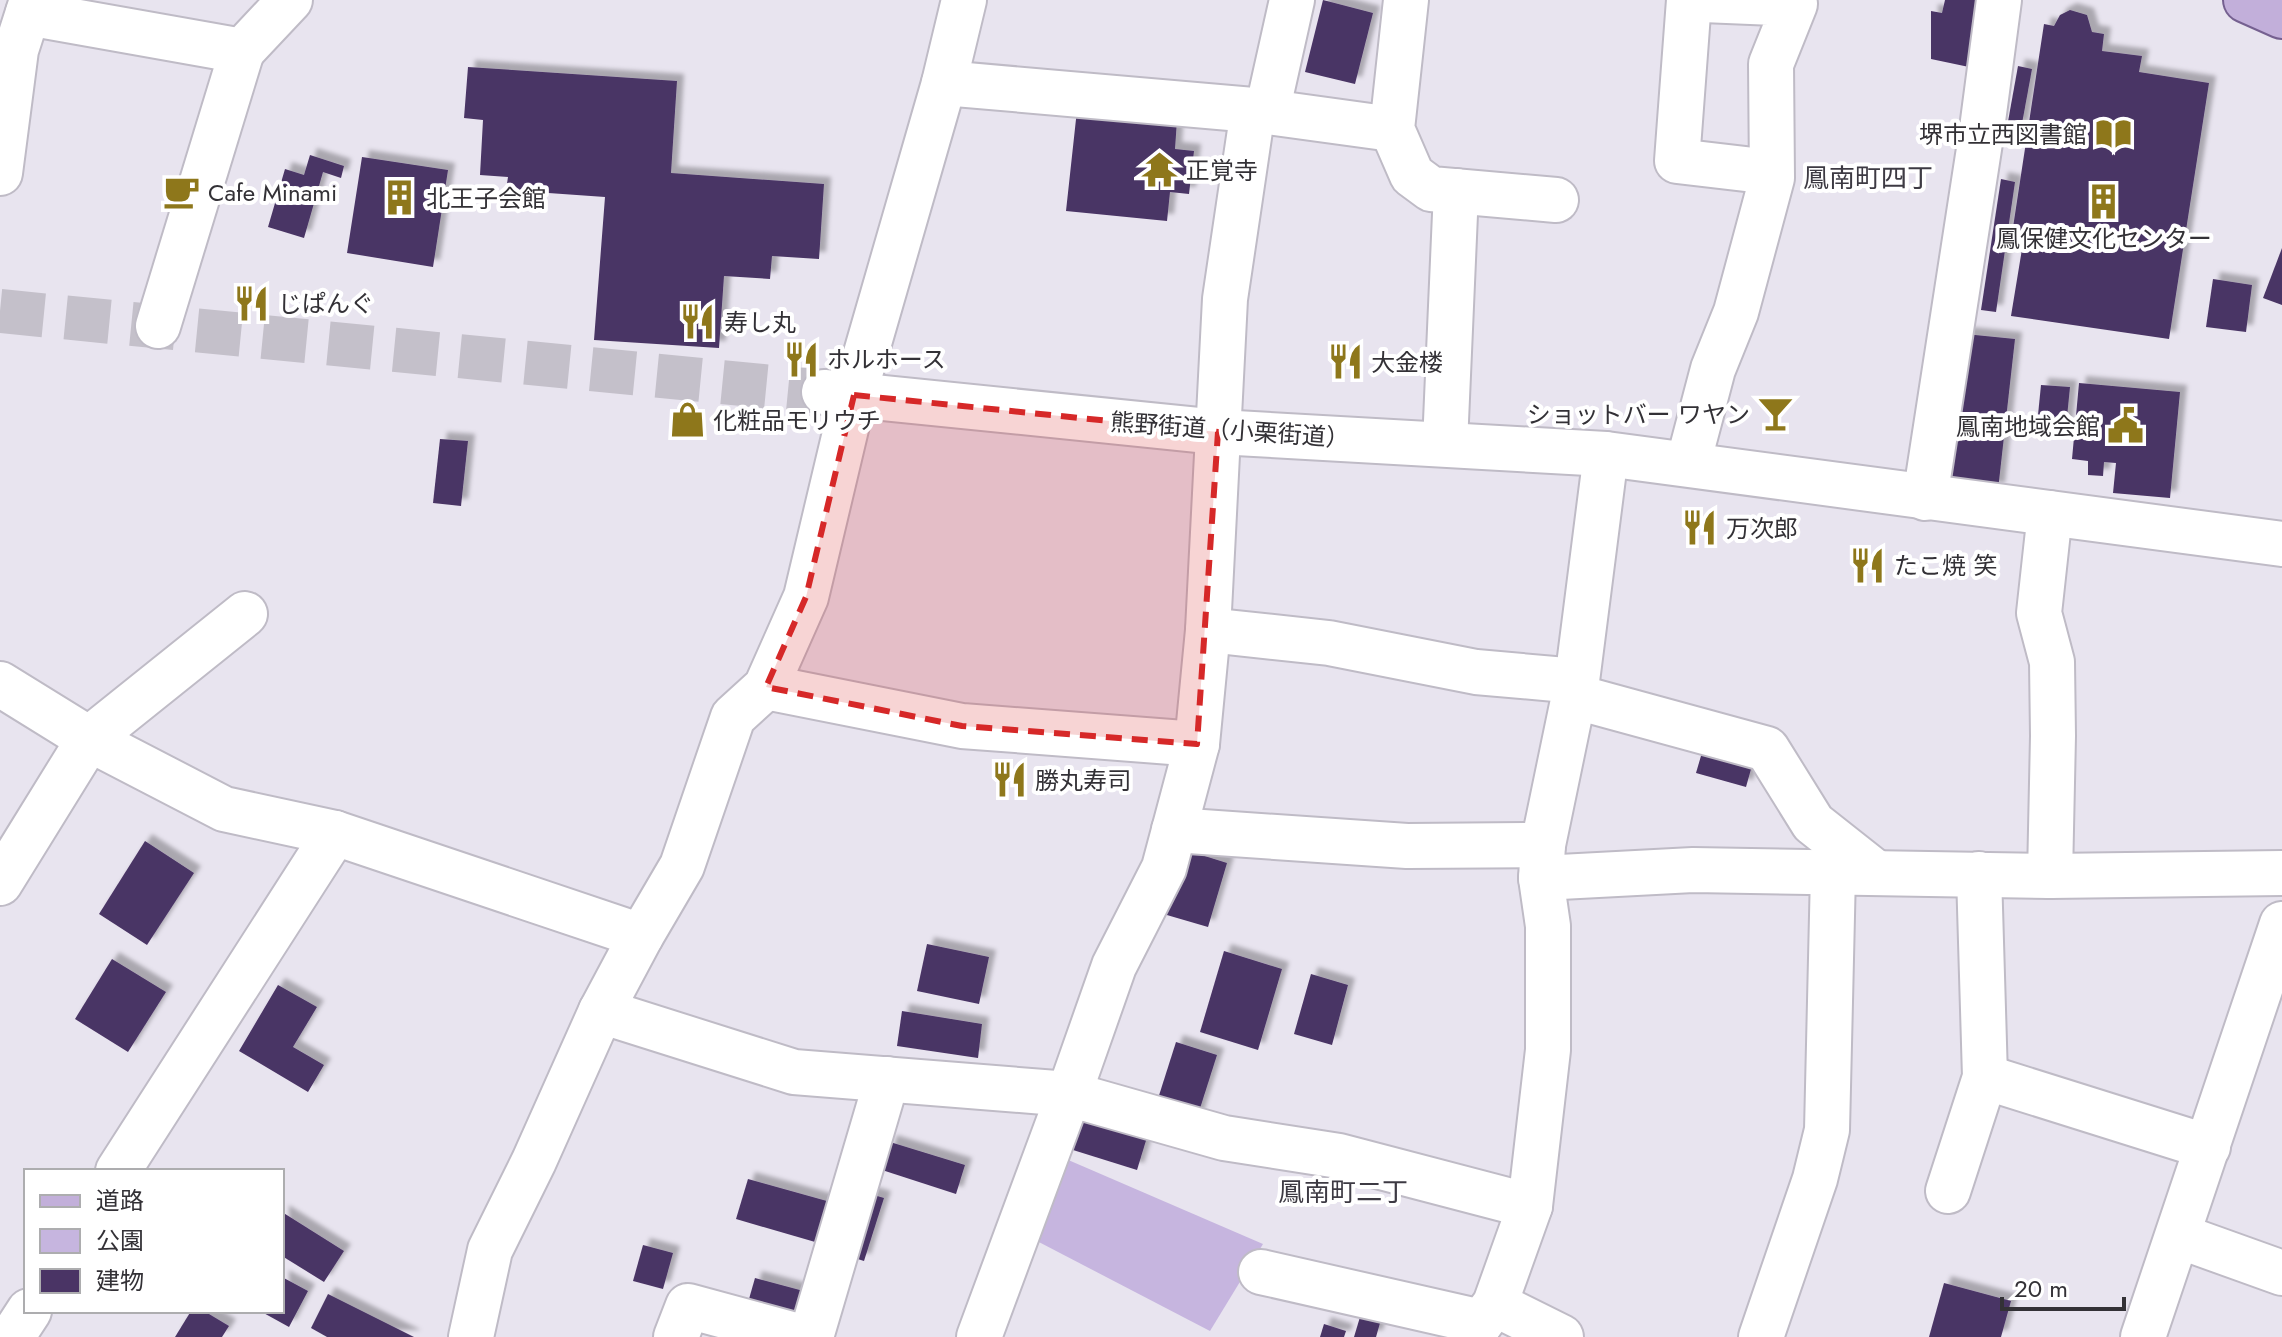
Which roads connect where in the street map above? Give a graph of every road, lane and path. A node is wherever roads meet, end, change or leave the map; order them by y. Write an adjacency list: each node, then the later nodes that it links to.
1 (290, 0): 11 (street)
2 (1292, 0): 13 (street)
3 (1406, 0): 14 (street)
4 (1689, 0): 15 (street)
5 (1703, 0): 15 (street)
6 (1999, 0): 25 (street)
7 (2246, 0): 9 (main road)
8 (953, 3): 12 (street)
9 (2282, 16)
10 (19, 28): 11 (street); 16 (street)
11 (242, 51): 19 (street)
12 (944, 83): 13 (street); 20 (street)
13 (1260, 111): 14 (street); 21 (street)
14 (1392, 129): 17 (street)
15 (1771, 172): 24 (street)
16 (0, 173)
17 (1456, 191): 18 (street); 22 (street)
18 (1556, 200)
19 (158, 326)
20 (839, 394): 21 (street, 熊野街道（小栗街道）); 31 (street)
21 (1218, 432): 22 (street, 熊野街道（小栗街道）); 29 (street)
22 (1445, 444): 23 (street, 熊野街道（小栗街道）)
23 (1606, 454): 24 (street, 熊野街道（小栗街道）); 32 (street)
24 (1688, 464): 25 (street, 熊野街道（小栗街道）)
25 (1925, 498): 26 (street, 熊野街道（小栗街道）)
26 (2050, 513): 27 (street, 熊野街道（小栗街道）); 41 (street)
27 (2282, 544)
28 (245, 614): 33 (street)
29 (1208, 630): 32 (street); 34 (street)
30 (0, 684): 33 (street)
31 (766, 687): 34 (street); 44 (street)
32 (1575, 688): 37 (street); 38 (street)
33 (89, 739): 36 (street); 42 (street)
34 (1197, 744): 35 (street)
35 (1174, 830): 37 (street); 48 (street)
36 (335, 833): 44 (street); 50 (street)
37 (1542, 861): 38 (street); 52 (street)
38 (1854, 872): 40 (street); 65 (street)
39 (2282, 873): 41 (street)
40 (1979, 874): 41 (street); 46 (street)
41 (2050, 876)
42 (0, 883)
43 (2282, 924): 49 (street)
44 (641, 936): 45 (street)
45 (601, 1011): 47 (street); 60 (street)
46 (1985, 1077): 49 (street); 51 (street)
47 (887, 1079): 48 (street); 62 (street)
48 (1069, 1094): 52 (street); 63 (street)
49 (2208, 1147): 53 (street)
50 (119, 1169)
51 (1948, 1191)
52 (1530, 1206): 57 (street)
53 (2179, 1236): 55 (street); 66 (street)
54 (1261, 1272): 57 (street)
55 (2282, 1273)
56 (28, 1313): 59 (street)
57 (1482, 1321): 64 (street)
58 (682, 1322): 61 (street)
59 (12, 1337)
60 (471, 1337)
61 (802, 1337)
62 (811, 1337)
63 (979, 1337)
64 (1561, 1337)
65 (1761, 1337)
66 (2143, 1337)

